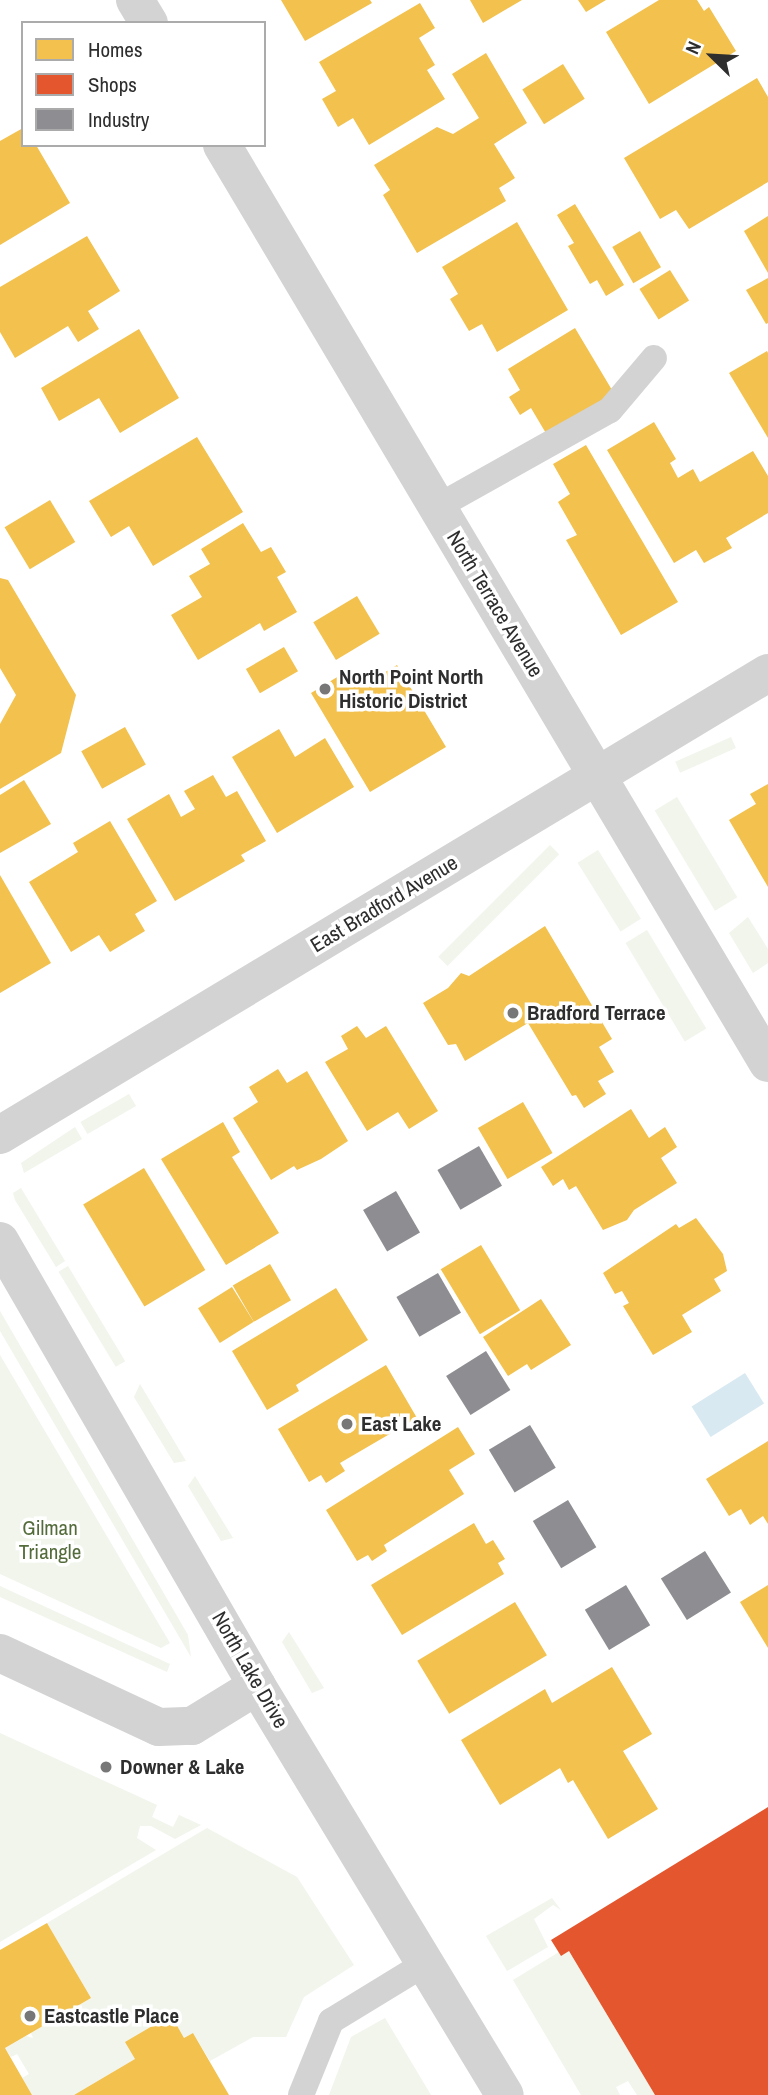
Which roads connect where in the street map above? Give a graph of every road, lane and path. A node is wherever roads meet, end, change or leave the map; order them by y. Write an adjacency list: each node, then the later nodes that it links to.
1 (135, 0): 2 (street)
2 (148, 21)
3 (223, 147): 5 (street, North Terrace Avenue)
4 (654, 358): 5 (lane)
5 (437, 507): 7 (street, North Terrace Avenue)
6 (768, 673): 7 (street, East Bradford Avenue)
7 (597, 776): 8 (street, North Terrace Avenue); 9 (street, East Bradford Avenue)
8 (768, 1063)
9 (0, 1135)
10 (0, 1241): 12 (street, North Lake Drive)
11 (0, 1653): 12 (street)
12 (257, 1686): 13 (street, North Lake Drive)
13 (426, 1963): 14 (lane); 15 (street, North Lake Drive)
14 (301, 2095)
15 (505, 2095)

